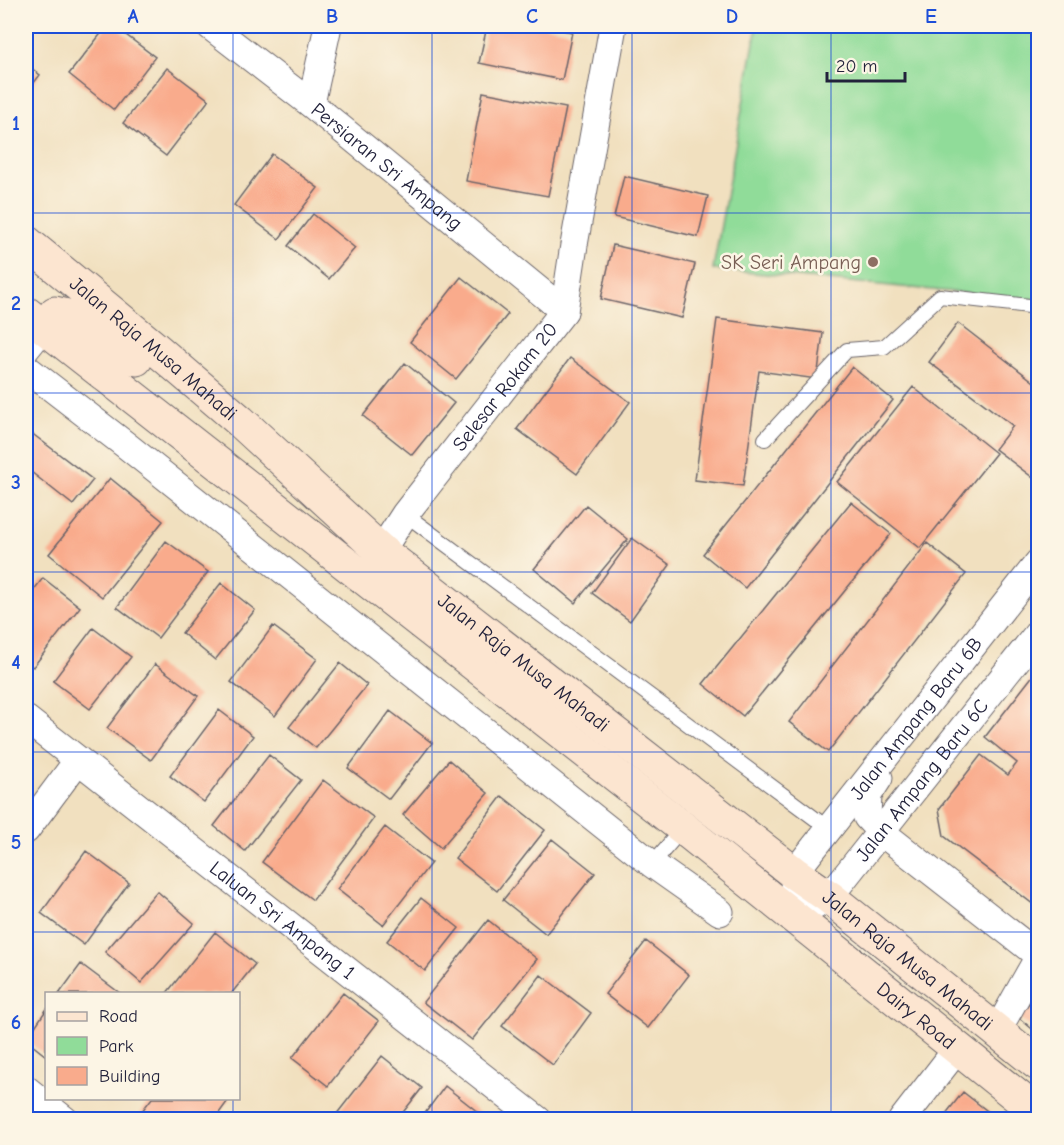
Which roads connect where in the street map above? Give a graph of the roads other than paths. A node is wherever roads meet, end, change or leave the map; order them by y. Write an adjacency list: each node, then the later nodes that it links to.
1 (210, 26): 4 (street, Persiaran Sri Ampang)
2 (328, 26): 4 (street)
3 (614, 26): 8 (street, Selesar Rokam 20)
4 (311, 104): 8 (street, Persiaran Sri Ampang)
5 (26, 242): 13 (main road, Jalan Raja Musa Mahadi)
6 (26, 267): 9 (main road)
7 (1038, 307): 11 (lane)
8 (564, 311): 12 (street, Selesar Rokam 20)
9 (37, 326): 13 (main road); 19 (main road, Jalan Raja Musa Mahadi)
10 (26, 368): 23 (street)
11 (765, 439)
12 (405, 514): 13 (street, Selesar Rokam 20); 20 (lane)
13 (381, 550): 24 (main road, Jalan Raja Musa Mahadi)
14 (1038, 563): 17 (street, Jalan Ampang Baru 6B)
15 (1038, 633): 22 (street, Jalan Ampang Baru 6C)
16 (26, 719): 18 (street, Laluan Sri Ampang 1)
17 (910, 725): 20 (street, Jalan Ampang Baru 6B); 22 (street)
18 (78, 760): 21 (street); 35 (street, Laluan Sri Ampang 1)
19 (683, 828): 23 (lane); 27 (main road, Jalan Raja Musa Mahadi)
20 (829, 829): 24 (street, Jalan Ampang Baru 6B)
21 (26, 830)
22 (881, 832): 25 (street, Jalan Ampang Baru 6C); 28 (street)
23 (652, 864): 26 (street)
24 (794, 873): 25 (main road, Jalan Raja Musa Mahadi); 27 (street)
25 (829, 897): 27 (street, Jalan Ampang Baru 6C); 29 (main road, Jalan Raja Musa Mahadi)
26 (720, 912)
27 (795, 919): 30 (main road, Dairy Road)
28 (1038, 957): 29 (street)
29 (997, 1031): 31 (main road, Jalan Raja Musa Mahadi)
30 (957, 1049): 33 (main road, Dairy Road); 36 (street)
31 (1038, 1064)
32 (26, 1089): 34 (street)
33 (1038, 1113)
34 (65, 1119)
35 (538, 1119)
36 (902, 1119)

